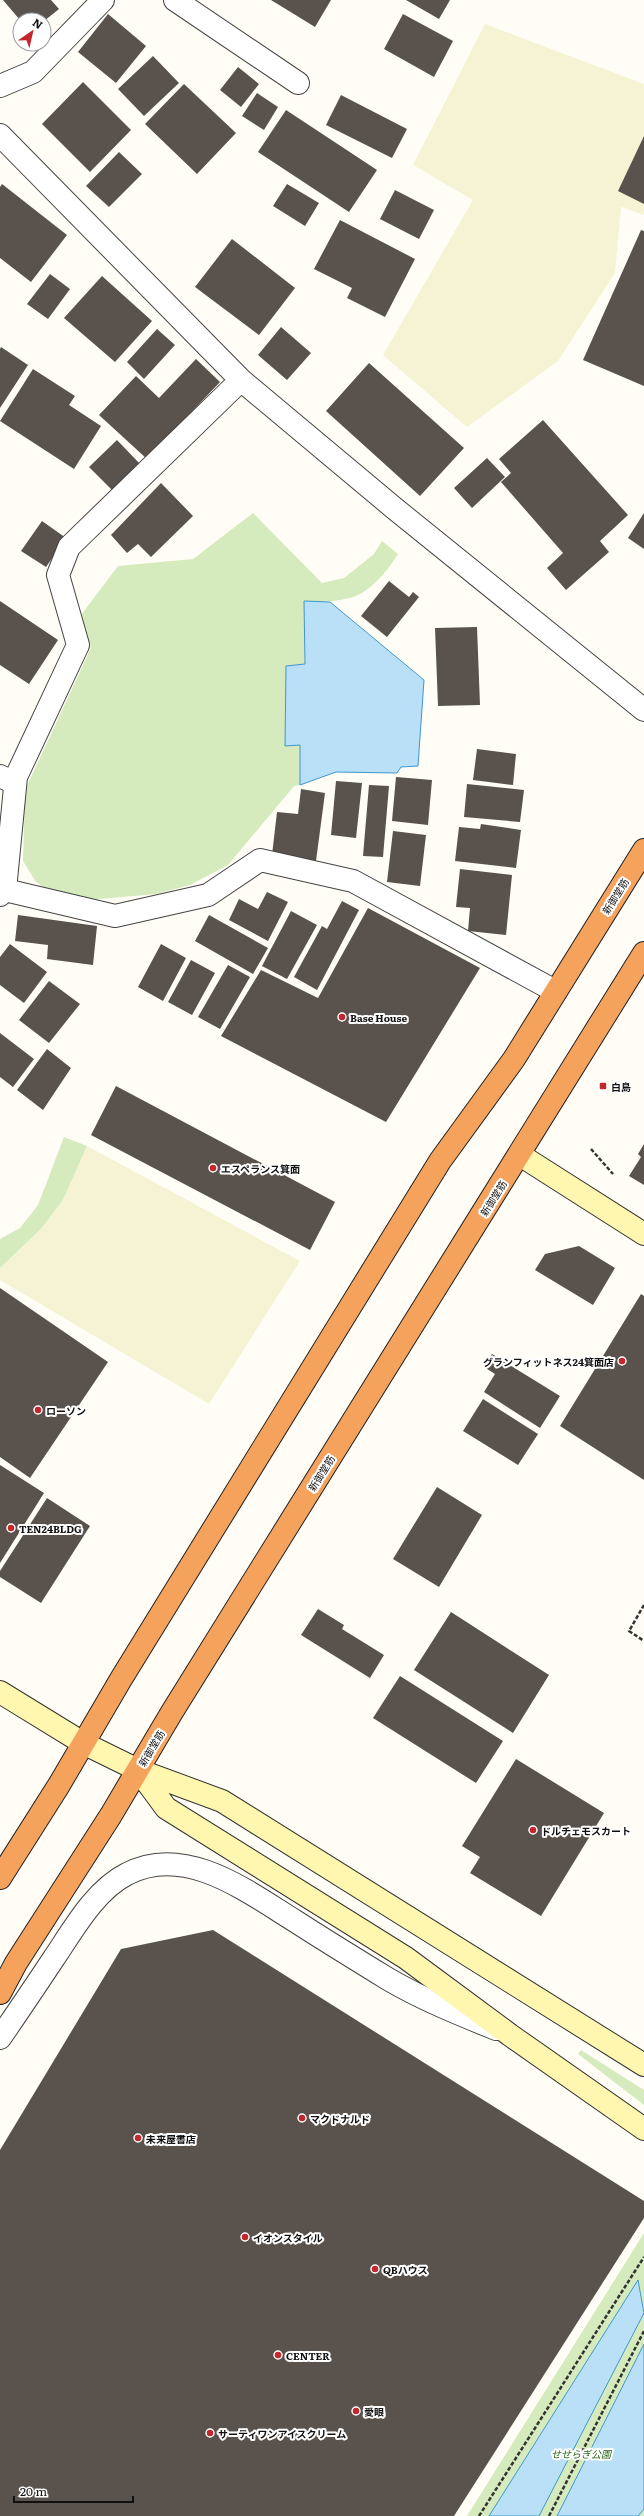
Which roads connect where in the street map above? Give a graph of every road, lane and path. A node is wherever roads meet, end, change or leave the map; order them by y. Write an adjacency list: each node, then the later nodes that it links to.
1 (103, 0): 4 (street)
2 (175, 0): 3 (street)
3 (298, 83)
4 (0, 86)
5 (0, 135): 6 (street)
6 (241, 380): 7 (street); 8 (street)
7 (644, 710)
8 (8, 779): 10 (street)
9 (644, 850): 12 (highway, 新御堂筋)
10 (3, 893): 12 (street)
11 (644, 953): 13 (highway, 新御堂筋)
12 (555, 991): 18 (highway, 新御堂筋)
13 (520, 1155): 14 (street); 19 (highway, 新御堂筋)
14 (644, 1234)
15 (644, 1605): 16 (path)
16 (644, 1641)
17 (0, 1692): 18 (street)
18 (83, 1743): 19 (street); 20 (highway, 新御堂筋)
19 (138, 1770): 21 (highway, 新御堂筋); 22 (street); 24 (street)
20 (0, 1878)
21 (0, 1993)
22 (510, 2035): 23 (street); 25 (street)
23 (0, 2038)
24 (644, 2065)
25 (644, 2129)
26 (644, 2257): 28 (path)
27 (644, 2331): 29 (path)
28 (479, 2516)
29 (549, 2516)

